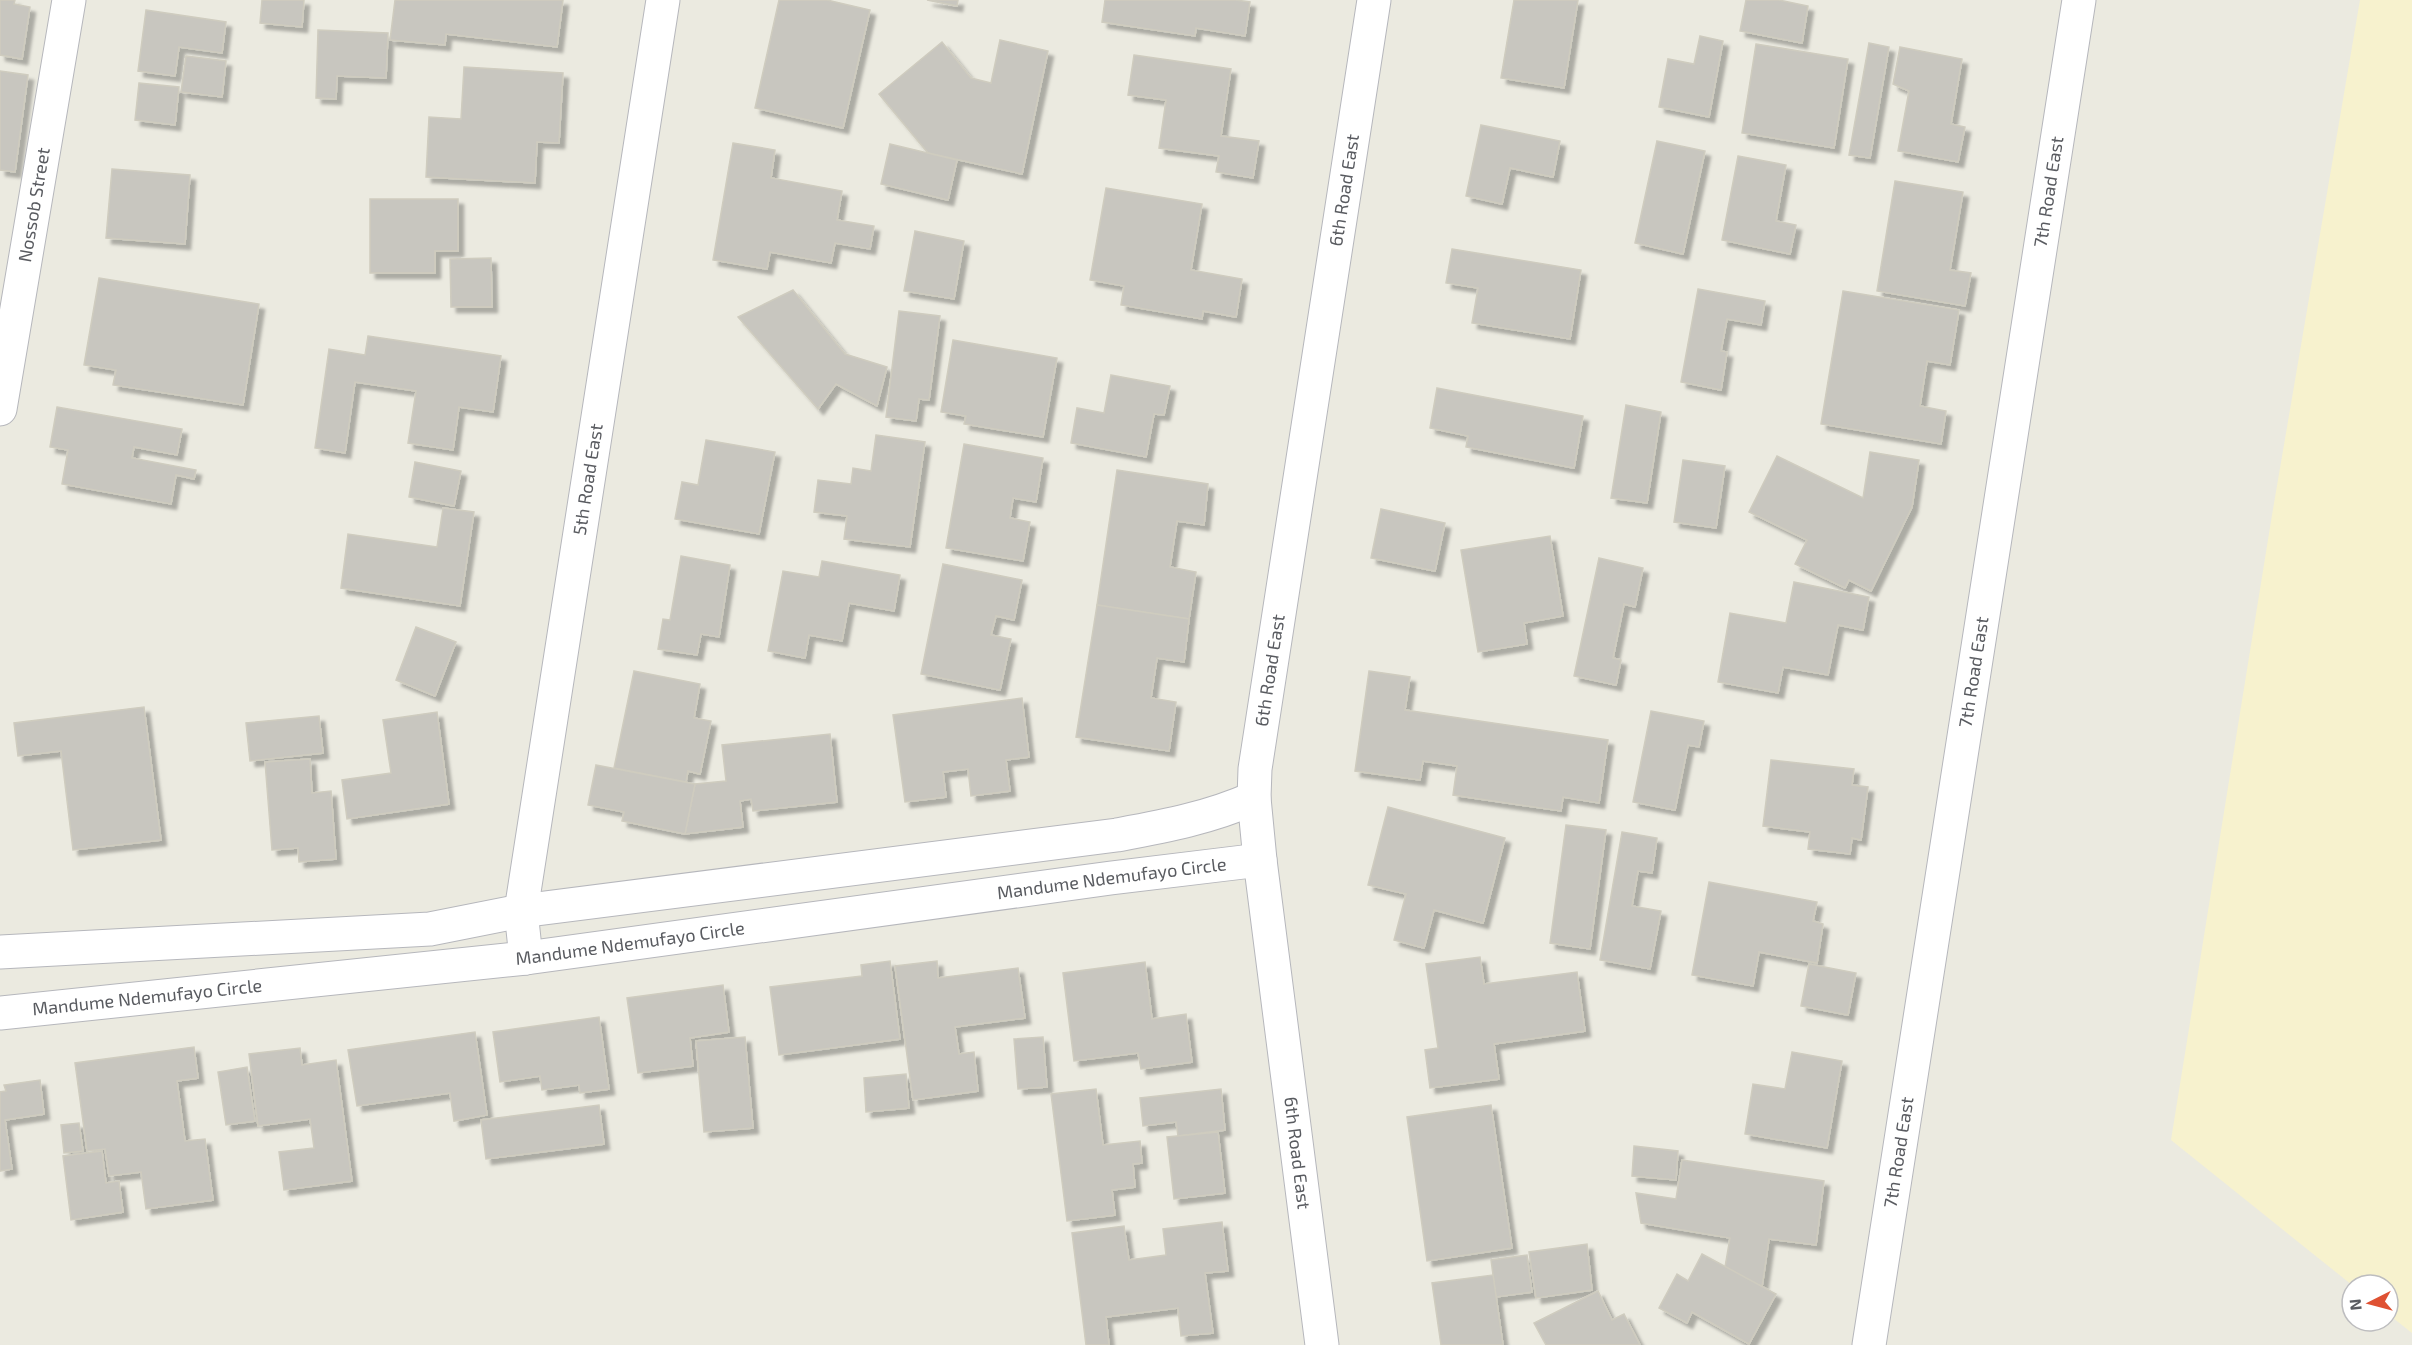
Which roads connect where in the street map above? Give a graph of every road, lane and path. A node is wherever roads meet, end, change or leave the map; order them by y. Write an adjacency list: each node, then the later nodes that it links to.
1 (69, 0): 5 (street, Nossob Street)
2 (663, 0): 8 (street, 5th Road East)
3 (1374, 0): 6 (street, 6th Road East)
4 (2079, 0): 13 (street, 7th Road East)
5 (0, 409)
6 (1254, 798): 7 (street, 6th Road East); 8 (street)
7 (1260, 860): 10 (street, Mandume Ndemufayo Circle); 12 (street, 6th Road East)
8 (521, 911): 9 (street); 10 (street, 5th Road East)
9 (0, 952)
10 (526, 958): 11 (street, Mandume Ndemufayo Circle)
11 (0, 1013)
12 (1322, 1345)
13 (1869, 1345)

